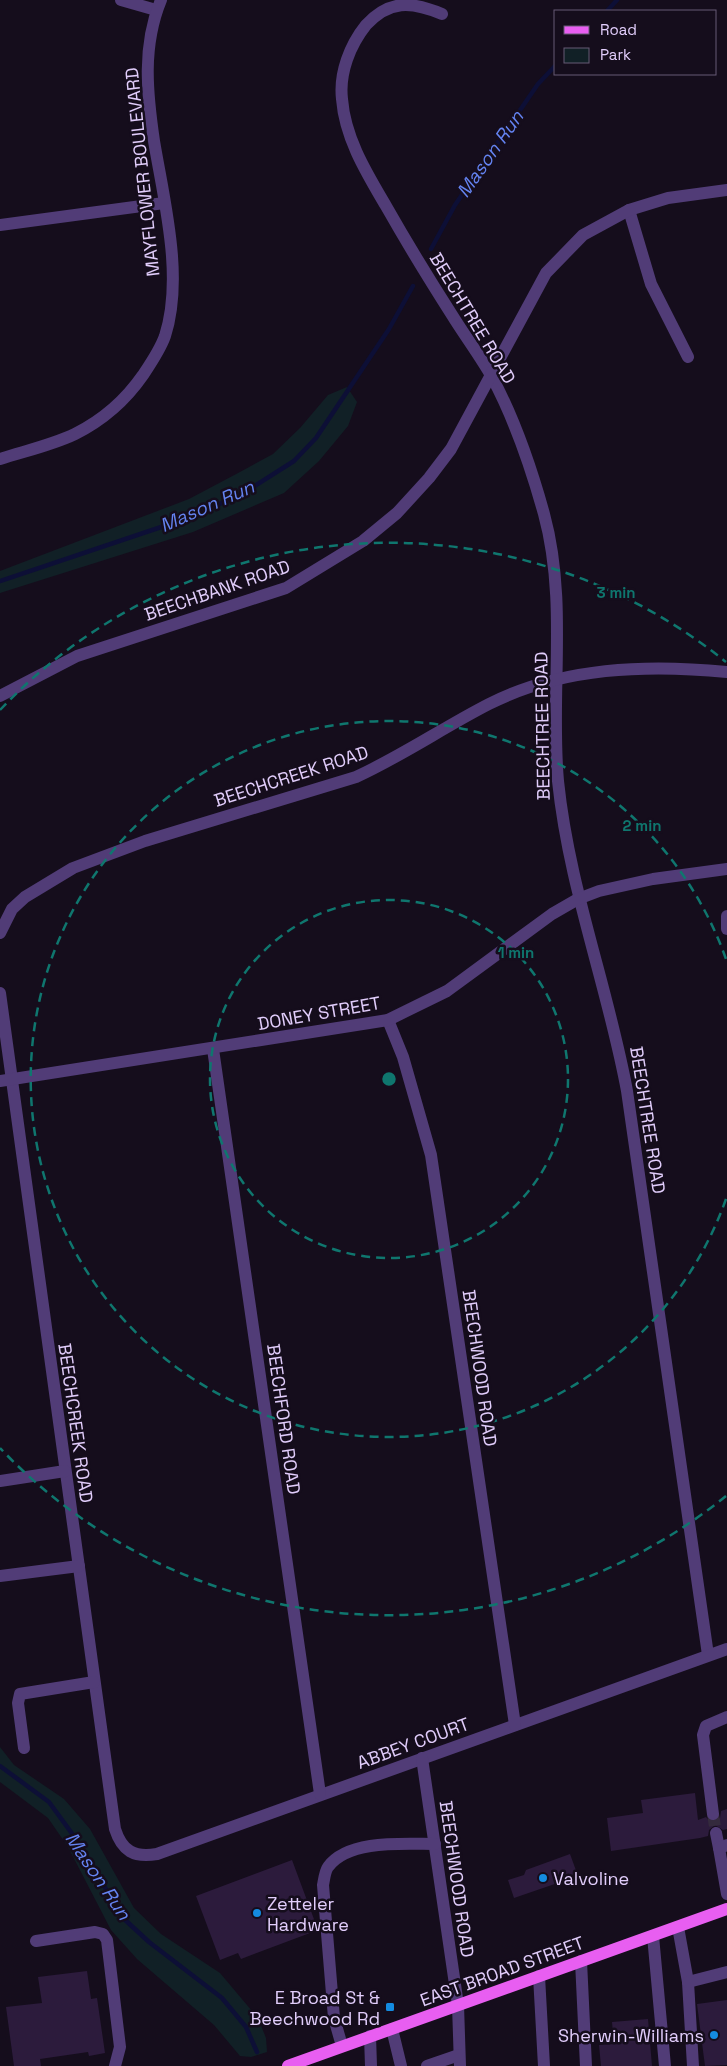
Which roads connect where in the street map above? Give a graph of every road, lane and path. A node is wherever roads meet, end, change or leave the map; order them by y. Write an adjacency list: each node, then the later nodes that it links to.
1 (121, 0): 2 (street)
2 (158, 5): 5 (street, MAYFLOWER BOULEVARD)
3 (442, 14): 9 (street, BEECHTREE ROAD)
4 (727, 190): 6 (street, BEECHBANK ROAD)
5 (164, 203): 7 (street); 10 (street, MAYFLOWER BOULEVARD)
6 (629, 210): 8 (street); 9 (street, BEECHBANK ROAD)
7 (0, 225)
8 (688, 357)
9 (492, 377): 12 (street, BEECHTREE ROAD); 13 (street, BEECHBANK ROAD)
10 (0, 459)
11 (727, 672): 12 (street, BEECHCREEK ROAD)
12 (556, 678): 15 (street, BEECHTREE ROAD); 18 (street, BEECHCREEK ROAD)
13 (0, 696)
14 (727, 869): 15 (street, DONEY STREET)
15 (578, 899): 20 (street, DONEY STREET); 28 (street, BEECHTREE ROAD)
16 (727, 916): 17 (street)
17 (727, 929)
18 (0, 933)
19 (0, 993): 22 (street, BEECHCREEK ROAD)
20 (388, 1020): 21 (street, DONEY STREET); 31 (street, BEECHWOOD ROAD)
21 (213, 1049): 22 (street, DONEY STREET); 34 (street, BEECHFORD ROAD)
22 (6, 1080): 23 (street, BEECHCREEK ROAD)
23 (65, 1471): 24 (street); 25 (street, BEECHCREEK ROAD)
24 (0, 1481)
25 (79, 1566): 26 (street); 29 (street, BEECHCREEK ROAD)
26 (0, 1576)
27 (727, 1649): 28 (street)
28 (708, 1655): 31 (street, ABBEY COURT)
29 (94, 1682): 32 (street); 39 (street, BEECHCREEK ROAD)
30 (727, 1716): 35 (street)
31 (515, 1725): 33 (street, ABBEY COURT)
32 (24, 1748)
33 (422, 1758): 34 (street, ABBEY COURT); 37 (street, BEECHWOOD ROAD)
34 (320, 1794): 39 (street, ABBEY COURT)
35 (713, 1814)
36 (716, 1833): 38 (street)
37 (435, 1844): 49 (street, BEECHWOOD ROAD); 52 (street)
38 (723, 1847): 40 (street)
39 (128, 1852)
40 (727, 1894)
41 (727, 1908): 42 (main road, EAST BROAD STREET)
42 (678, 1927): 43 (main road, EAST BROAD STREET); 48 (street)
43 (653, 1936): 45 (main road, EAST BROAD STREET); 61 (street)
44 (36, 1942): 54 (street)
45 (581, 1961): 47 (main road, EAST BROAD STREET); 60 (street)
46 (727, 1972): 48 (street)
47 (539, 1976): 49 (main road, EAST BROAD STREET); 59 (street)
48 (688, 1982): 62 (street)
49 (458, 2005): 50 (main road, EAST BROAD STREET); 53 (street, BEECHWOOD ROAD)
50 (392, 2028): 51 (main road, EAST BROAD STREET); 57 (street)
51 (370, 2036): 52 (main road, EAST BROAD STREET); 56 (street)
52 (342, 2046): 55 (main road, EAST BROAD STREET)
53 (459, 2060): 58 (street)
54 (115, 2066)
55 (288, 2066)
56 (371, 2066)
57 (401, 2066)
58 (427, 2066)
59 (544, 2066)
60 (586, 2066)
61 (665, 2066)
62 (694, 2066)

